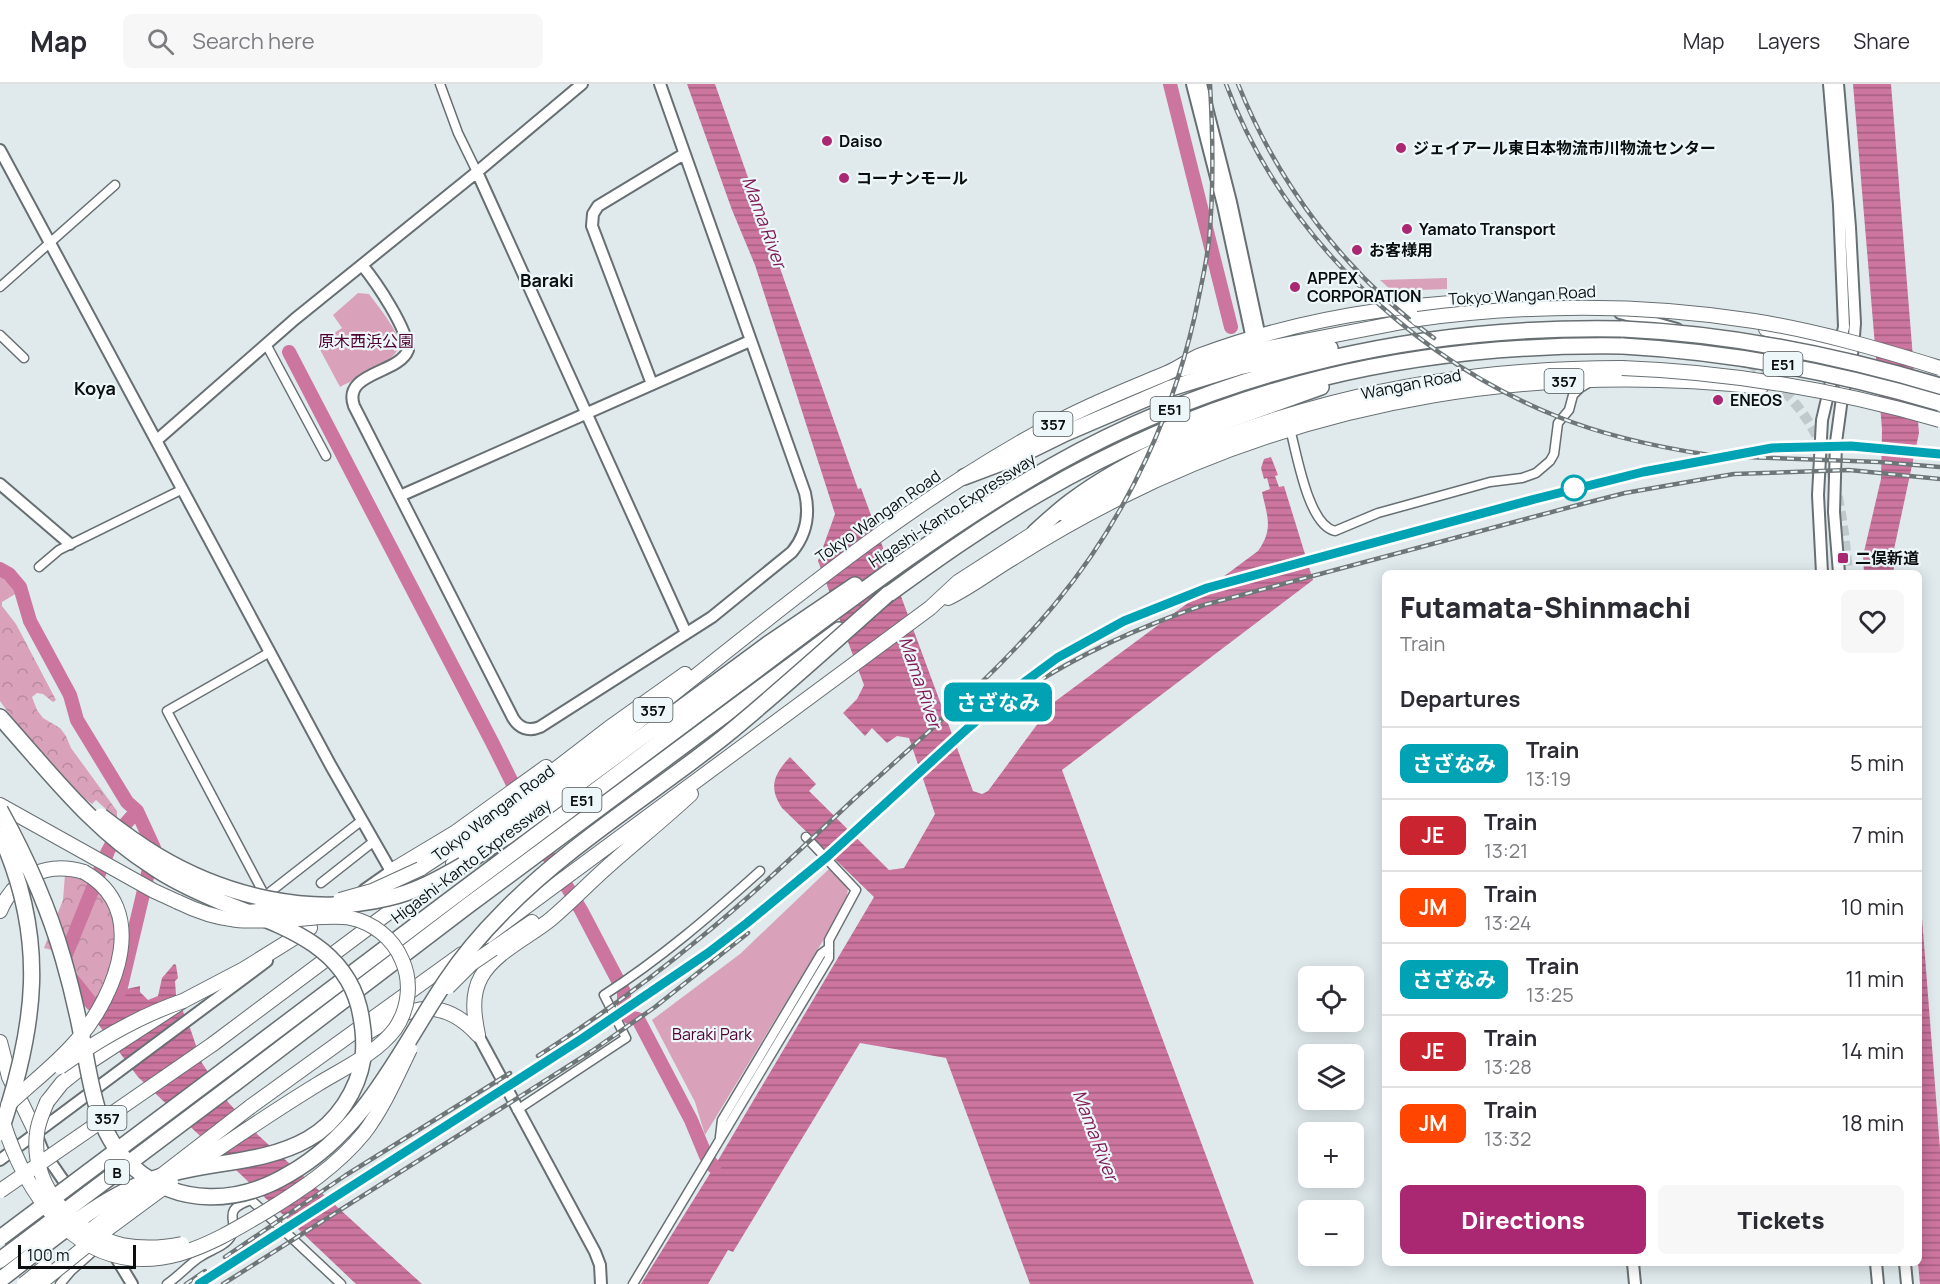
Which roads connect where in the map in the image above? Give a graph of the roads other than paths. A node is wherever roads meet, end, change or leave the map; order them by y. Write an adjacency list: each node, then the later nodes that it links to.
1 (440, 84): 11 (street)
2 (582, 84): 11 (street)
3 (660, 84): 10 (street)
4 (1192, 84): 8 (street)
5 (1201, 84): 8 (street)
6 (1828, 84): 22 (street)
7 (1838, 84): 23 (street)
8 (1206, 120): 18 (street)
9 (0, 150): 13 (street)
10 (684, 154): 20 (street); 30 (street)
11 (477, 172): 14 (street); 34 (street)
12 (115, 185): 13 (street)
13 (50, 242): 15 (street); 37 (street)
14 (362, 265): 21 (street); 42 (street)
15 (0, 287)
16 (1564, 302): 18 (highway, 357); 22 (highway, 357); 25 (street)
17 (0, 335): 24 (street)
18 (1256, 338): 27 (highway, 357)
19 (1419, 340): 28 (highway, Higashi-Kanto Expressway / E51, bridge); 39 (highway); 44 (highway, Higashi-Kanto Expressway / E51)
20 (750, 341): 30 (street); 52 (street)
21 (266, 344): 37 (street); 38 (street)
22 (1839, 346): 23 (highway, 357); 31 (street)
23 (1853, 349): 28 (highway, 357); 32 (street)
24 (24, 358)
25 (1749, 363)
26 (1374, 366): 33 (highway, Higashi-Kanto Expressway / E51, bridge); 43 (highway); 51 (highway, Higashi-Kanto Expressway / E51)
27 (1170, 372): 28 (highway, Tokyo Wangan Road / 357, bridge); 39 (highway, Tokyo Wangan Road / 357)
28 (1938, 375)
29 (1595, 380): 31 (highway, Wangan Road / 357); 36 (highway, Wangan Road / 357); 36 (street)
30 (652, 384): 34 (street)
31 (1826, 395): 32 (highway, Wangan Road / 357); 47 (street)
32 (1842, 398): 35 (highway, Wangan Road / 357, bridge); 48 (street)
33 (1940, 403)
34 (587, 413): 42 (street); 52 (street)
35 (1940, 419): 43 (highway, 357, bridge)
36 (1290, 429): 49 (highway, Wangan Road / 357)
37 (157, 440): 41 (street)
38 (326, 456)
39 (964, 477): 50 (highway, Tokyo Wangan Road / 357)
40 (0, 484): 45 (street)
41 (183, 489): 45 (street); 53 (street)
42 (400, 496): 52 (street)
43 (1035, 532): 49 (highway, 357)
44 (944, 534): 56 (highway, bridge); 74 (highway, Higashi-Kanto Expressway / E51, bridge)
45 (70, 544): 46 (street)
46 (39, 567)
47 (1822, 570)
48 (1839, 570)
49 (971, 579): 55 (highway, 357)
50 (807, 588): 59 (highway, Tokyo Wangan Road / 357); 59 (highway)
51 (888, 594): 58 (highway, bridge); 75 (highway, Higashi-Kanto Expressway / E51, bridge)
52 (686, 633)
53 (270, 652): 60 (street); 60 (street)
54 (0, 717): 56 (highway)
55 (746, 744): 69 (highway); 76 (highway, 357)
56 (36, 758): 90 (highway, bridge)
57 (0, 805): 67 (highway)
58 (0, 810)
59 (491, 821): 64 (highway); 67 (highway, bridge); 82 (highway, Tokyo Wangan Road / 357, bridge)
60 (361, 822): 63 (street)
61 (0, 834): 79 (highway, bridge)
62 (806, 837): 99 (street)
63 (373, 842): 64 (street); 66 (street)
64 (391, 871): 70 (street)
65 (760, 871): 77 (street)
66 (321, 883)
67 (178, 902): 93 (highway, bridge)
68 (0, 911): 78 (highway, bridge)
69 (547, 917): 72 (highway); 83 (highway, bridge)
70 (310, 928): 71 (highway); 80 (street)
71 (183, 1001): 78 (highway, bridge); 83 (highway, bridge)
72 (478, 1035): 76 (highway); 77 (street)
73 (0, 1042): 80 (highway)
74 (224, 1070): 84 (highway, B, bridge)
75 (234, 1084): 86 (highway, B, bridge)
76 (250, 1107): 92 (highway, 357, bridge)
77 (517, 1110): 98 (street)
78 (1, 1112): 83 (highway, bridge)
79 (0, 1133)
80 (36, 1133): 81 (street); 85 (street)
81 (0, 1160)
82 (0, 1191)
83 (293, 1194)
84 (0, 1238)
85 (105, 1240): 94 (street); 95 (street)
86 (0, 1260)
87 (1633, 1266): 100 (street)
88 (1876, 1266): 101 (street)
89 (1905, 1266): 91 (street)
90 (0, 1280)
91 (1904, 1283)
92 (24, 1284)
93 (39, 1284)
94 (60, 1284)
95 (132, 1284)
96 (167, 1284): 97 (street)
97 (341, 1284)
98 (601, 1284)
99 (633, 1284)
100 (1635, 1284)
101 (1878, 1284)

